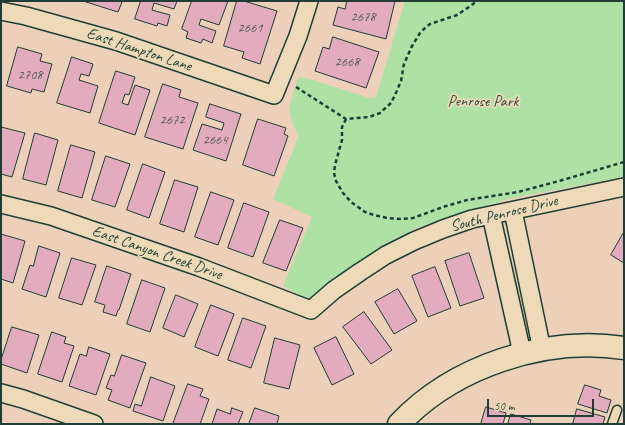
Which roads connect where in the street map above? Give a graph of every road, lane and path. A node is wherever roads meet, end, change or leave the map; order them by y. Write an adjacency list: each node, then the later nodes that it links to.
1 (309, 1): 3 (street, East Hampton Lane)
2 (477, 1): 5 (path)
3 (1, 11)
4 (296, 87): 5 (path)
5 (346, 119): 6 (path)
6 (624, 162)
7 (624, 187): 9 (street, South Penrose Drive)
8 (1, 204): 11 (street, East Canyon Creek Drive)
9 (513, 211): 10 (street, South Penrose Drive); 13 (street)
10 (491, 215): 11 (street, South Penrose Drive); 13 (street)
11 (311, 310)
12 (624, 348): 13 (street)
13 (532, 351): 17 (street)
14 (1, 393): 16 (street)
15 (617, 410): 18 (lane)
16 (94, 424)
17 (399, 424)
18 (612, 424)

